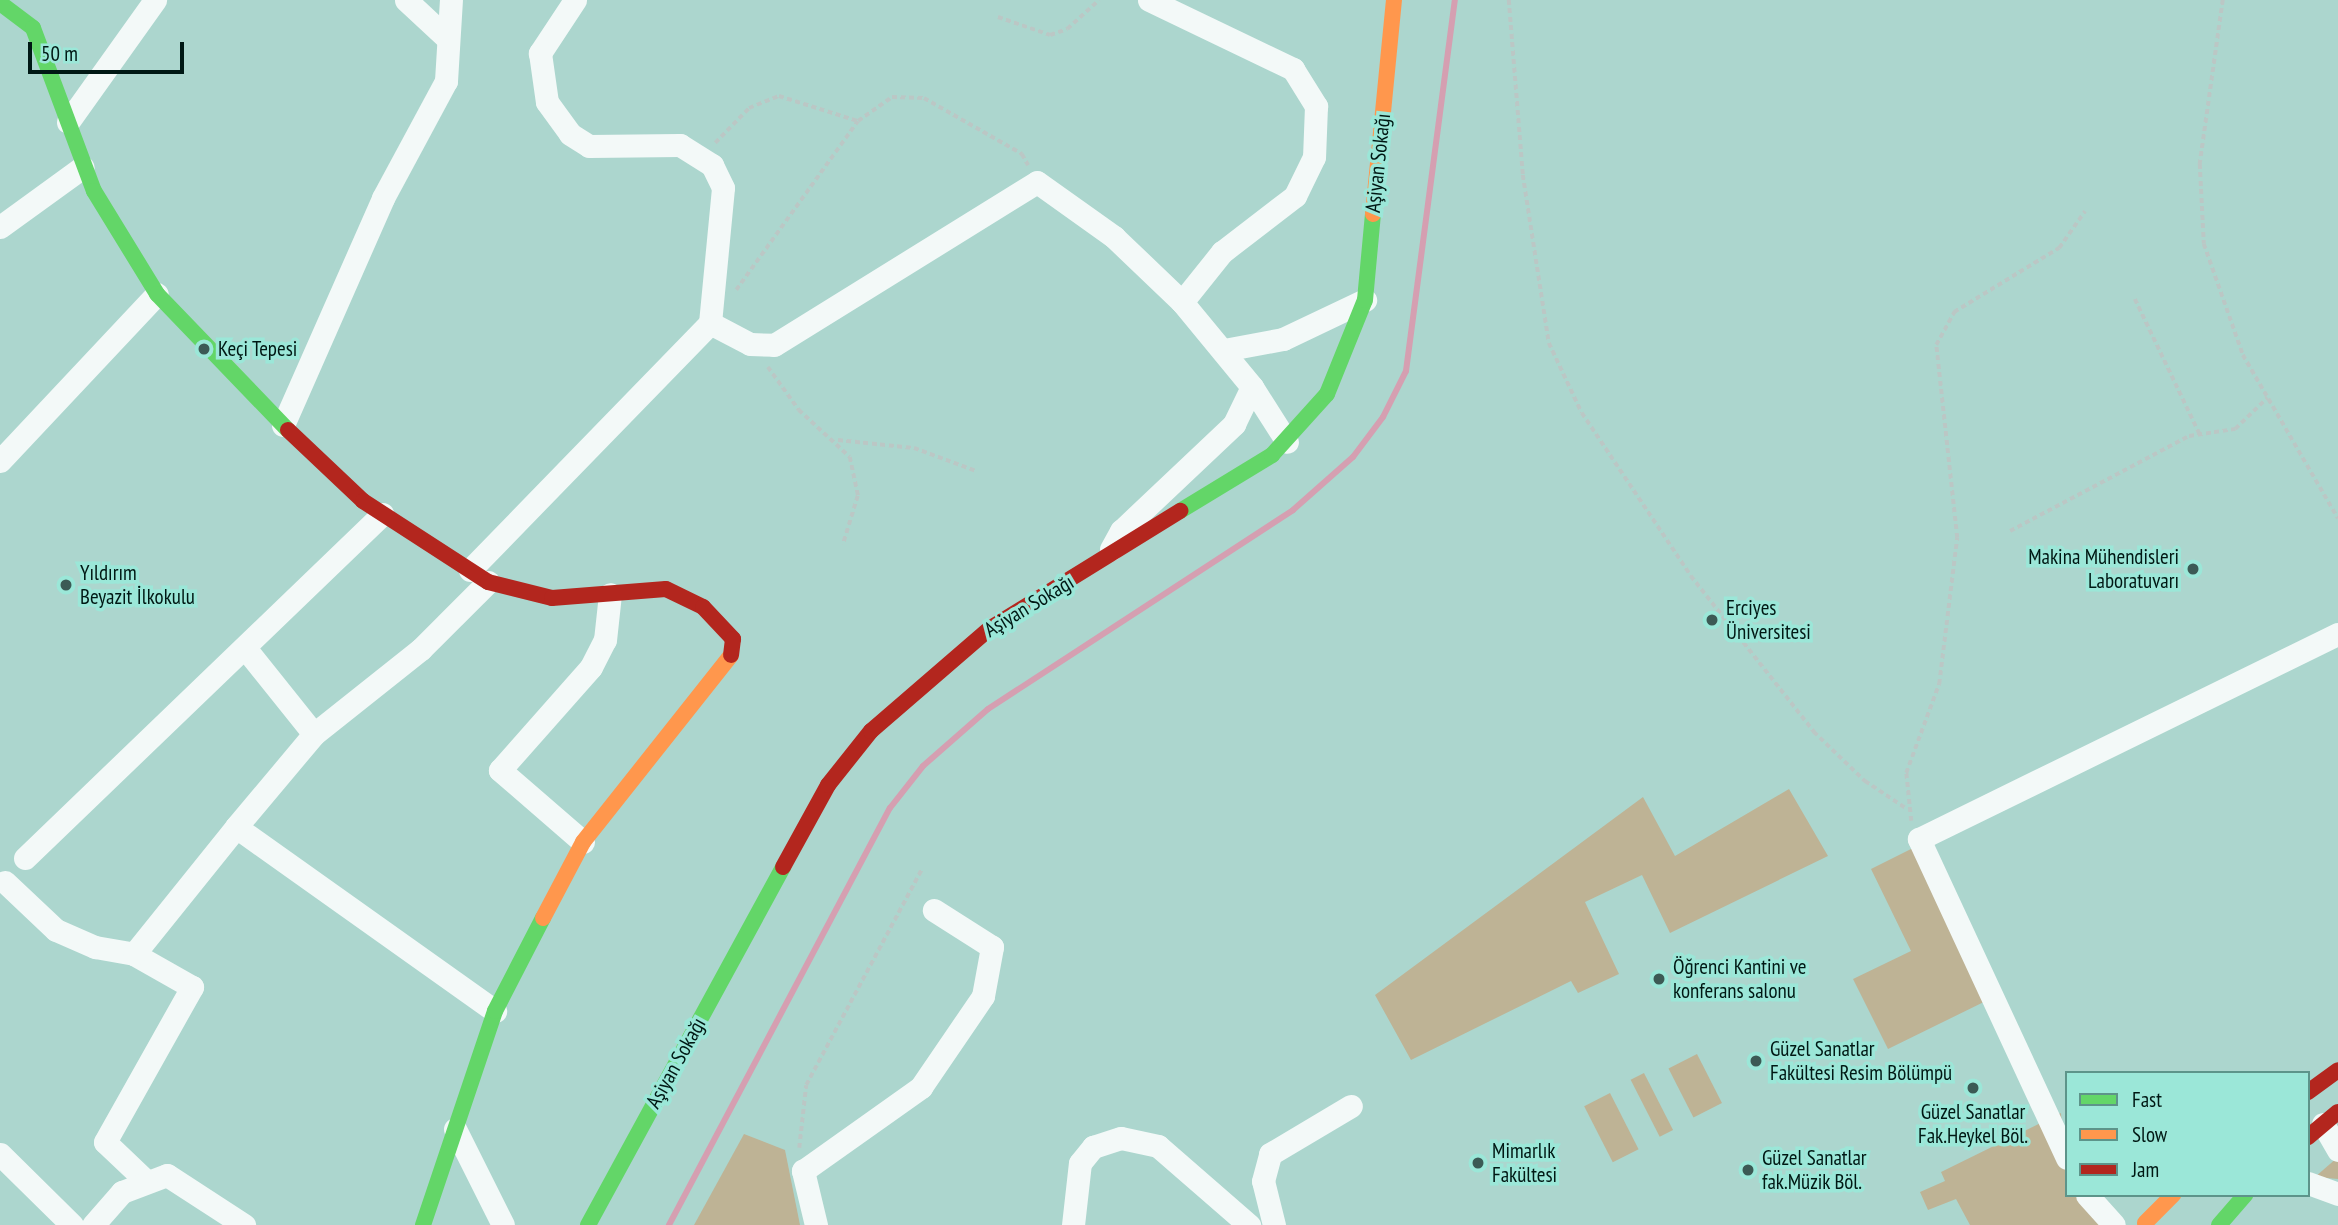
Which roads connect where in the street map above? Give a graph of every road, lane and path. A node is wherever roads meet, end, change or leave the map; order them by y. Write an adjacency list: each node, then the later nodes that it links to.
1 (155, 0): 15 (street)
2 (407, 0): 13 (street)
3 (451, 0): 13 (street)
4 (575, 0): 16 (street)
5 (1099, 0): 12 (path)
6 (1149, 0): 11 (street)
7 (1394, 0): 23 (street, Aşiyan Sokağı)
8 (1509, 0): 19 (path)
9 (2223, 0): 29 (path)
10 (0, 3): 15 (street)
11 (1192, 10): 24 (street)
12 (998, 17)
13 (448, 39): 30 (street)
14 (858, 121): 16 (path); 18 (path); 25 (path)
15 (68, 122): 17 (street)
16 (702, 156): 25 (street)
17 (83, 167): 20 (street); 21 (street)
18 (1037, 182): 24 (street); 26 (street)
19 (2085, 211)
20 (0, 228)
21 (158, 294): 30 (street); 34 (street)
22 (2135, 299): 31 (path)
23 (1364, 300): 27 (street); 33 (street, Aşiyan Sokağı)
24 (1182, 302): 27 (street)
25 (710, 323): 26 (street); 41 (street)
26 (758, 347): 32 (path)
27 (1224, 350): 28 (street)
28 (1252, 387): 33 (street); 40 (street)
29 (2267, 398): 31 (path); 37 (path)
30 (283, 425): 36 (street)
31 (2201, 437): 38 (path)
32 (836, 440): 35 (path); 39 (path)
33 (1287, 442): 40 (street, Aşiyan Sokağı)
34 (0, 461)
35 (976, 471)
36 (383, 514): 41 (street); 44 (street)
37 (2338, 518)
38 (2010, 531)
39 (844, 545)
40 (1110, 558): 75 (street, Aşiyan Sokağı)
41 (479, 576): 42 (street); 45 (street)
42 (610, 594): 47 (street); 47 (street)
43 (2338, 634): 61 (street)
44 (245, 648): 45 (street); 48 (street)
45 (314, 734): 46 (street)
46 (236, 827): 52 (street); 53 (street)
47 (583, 842): 53 (street)
48 (25, 858)
49 (922, 869): 62 (path)
50 (5, 883): 52 (street)
51 (934, 910): 62 (street)
52 (134, 954): 63 (street)
53 (495, 1011): 58 (street)
54 (2338, 1070): 55 (street)
55 (2310, 1091)
56 (1351, 1106): 79 (street)
57 (2323, 1124): 59 (street)
58 (455, 1129): 73 (street); 74 (street)
59 (2338, 1150)
60 (0, 1154): 70 (street)
61 (2065, 1154)
62 (803, 1171): 76 (street)
63 (145, 1180): 71 (street); 72 (street)
64 (2310, 1184): 65 (street)
65 (2338, 1194)
66 (2089, 1197): 80 (street)
67 (2171, 1197): 69 (street)
68 (2243, 1197): 82 (street)
69 (2142, 1224): 81 (street)
70 (72, 1225)
71 (93, 1225)
72 (244, 1225)
73 (423, 1225)
74 (503, 1225)
75 (588, 1225)
76 (817, 1225)
77 (1073, 1225): 78 (street)
78 (1248, 1225)
79 (1274, 1225)
80 (2114, 1225)
81 (2170, 1225)
82 (2219, 1225)

